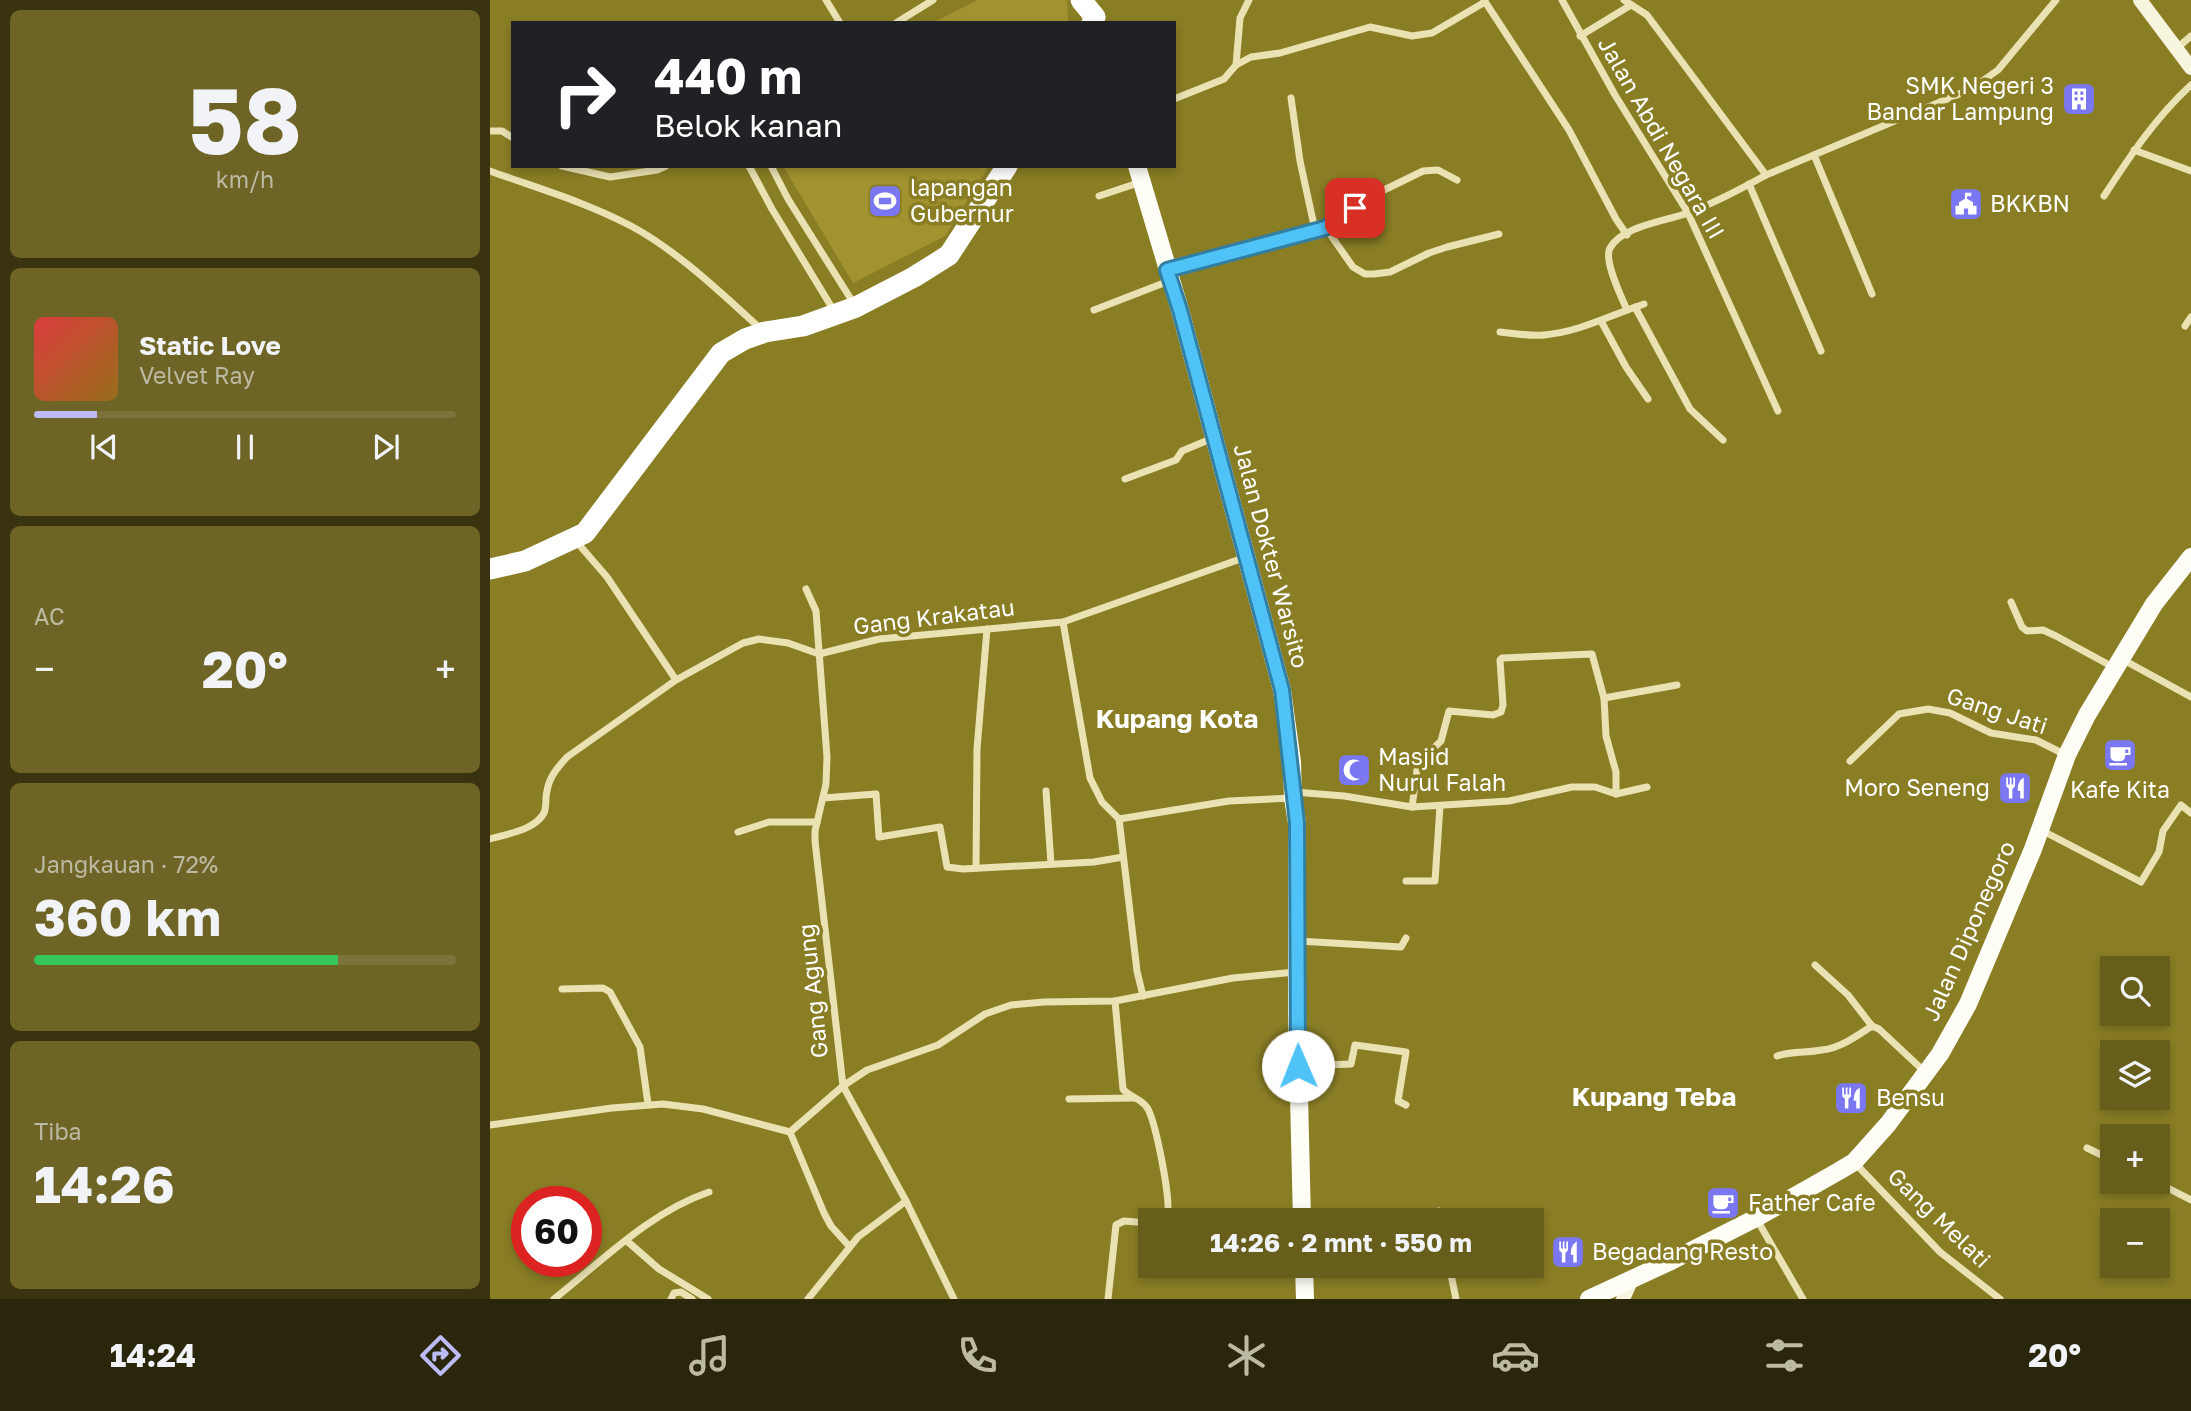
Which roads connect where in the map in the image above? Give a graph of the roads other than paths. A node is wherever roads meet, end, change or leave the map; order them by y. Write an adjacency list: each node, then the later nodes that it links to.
1 (826, 0): 10 (street)
2 (933, 0): 11 (street)
3 (1081, 0): 12 (highway)
4 (1249, 0): 16 (street)
5 (1562, 0): 13 (street, Jalan Abdi Negara III)
6 (2056, 0): 24 (street)
7 (2140, 0): 15 (main road)
8 (1484, 1): 16 (street); 42 (street)
9 (1627, 2): 13 (street); 33 (street)
10 (839, 21)
11 (899, 21)
12 (1095, 21)
13 (1580, 36): 38 (street, Jalan Abdi Negara III)
14 (2191, 36): 15 (street)
15 (2176, 49): 17 (main road)
16 (1236, 65): 19 (street)
17 (2191, 68)
18 (2191, 85): 23 (street)
19 (1176, 98)
20 (1291, 98): 40 (street)
21 (490, 131): 22 (street)
22 (511, 137)
23 (2134, 150): 31 (street); 37 (street)
24 (1814, 155): 33 (street); 44 (street)
25 (571, 168): 26 (street)
26 (662, 168)
27 (750, 168): 48 (street)
28 (772, 168): 48 (street)
29 (1006, 168): 48 (highway)
30 (490, 171): 52 (street)
31 (2191, 171)
32 (1140, 174): 36 (street); 43 (main road, Jalan Dokter Warsito)
33 (1766, 174): 35 (street)
34 (1457, 180): 39 (street)
35 (1749, 184): 38 (street); 54 (street)
36 (1099, 196)
37 (2104, 196)
38 (1688, 213): 42 (street); 56 (street, Jalan Abdi Negara III)
39 (1325, 228): 40 (street); 41 (street)
40 (1315, 230): 43 (street)
41 (1499, 234)
42 (1627, 235): 46 (street)
43 (1168, 276): 47 (street); 57 (main road, Jalan Dokter Warsito)
44 (1872, 294)
45 (1644, 304): 46 (street)
46 (1631, 309): 50 (street); 58 (street)
47 (1094, 310)
48 (846, 311): 52 (highway)
49 (2191, 317): 51 (street)
50 (1601, 321): 53 (street); 55 (street)
51 (2185, 326)
52 (765, 332): 60 (highway)
53 (1500, 332)
54 (1821, 351)
55 (1648, 399)
56 (1778, 411)
57 (1213, 438): 59 (street); 61 (main road, Jalan Dokter Warsito)
58 (1723, 440)
59 (1125, 479)
60 (575, 539): 63 (highway); 70 (street)
61 (1246, 556): 66 (street, Gang Krakatau); 79 (main road, Jalan Dokter Warsito)
62 (2191, 557): 69 (main road, Jalan Diponegoro)
63 (490, 569)
64 (806, 589): 68 (street, Gang Agung)
65 (2011, 603): 69 (street)
66 (1063, 622): 67 (street, Gang Krakatau); 84 (street)
67 (987, 629): 68 (street, Gang Krakatau); 91 (street)
68 (819, 654): 70 (street); 80 (street, Gang Agung)
69 (2117, 663): 72 (street); 74 (main road, Jalan Diponegoro)
70 (676, 680): 88 (street)
71 (1677, 685): 73 (street)
72 (2191, 697)
73 (1604, 698): 78 (street); 82 (street)
74 (2067, 755): 75 (street, Gang Jati); 86 (main road, Jalan Diponegoro)
75 (1850, 761)
76 (1647, 787): 78 (street)
77 (1046, 791): 90 (street)
78 (1616, 794): 81 (street)
79 (1293, 795): 82 (street); 84 (street); 94 (main road, Jalan Dokter Warsito)
80 (823, 798): 85 (street, Gang Agung); 91 (street)
81 (1440, 806): 82 (street); 92 (street)
82 (1412, 807)
83 (2191, 813): 86 (street)
84 (1119, 820): 89 (street)
85 (817, 822): 87 (street); 104 (street, Gang Agung)
86 (2040, 830): 103 (main road, Jalan Diponegoro)
87 (738, 832)
88 (490, 839)
89 (1124, 857): 90 (street); 98 (street)
90 (1051, 864): 91 (street)
91 (976, 868)
92 (1406, 881)
93 (1406, 938): 94 (street)
94 (1298, 941): 96 (main road, Jalan Dokter Warsito)
95 (1815, 965): 100 (street)
96 (1298, 972): 98 (street); 102 (main road, Jalan Dokter Warsito)
97 (562, 989): 107 (street)
98 (1143, 996): 99 (street)
99 (1115, 1001): 104 (street); 105 (street)
100 (1872, 1026): 101 (street); 103 (street)
101 (1777, 1056)
102 (1298, 1066): 108 (street); 119 (main road, Jalan Dokter Warsito)
103 (1927, 1073): 113 (main road, Jalan Diponegoro)
104 (843, 1086): 110 (street); 117 (street, Gang Agung)
105 (1135, 1098): 106 (street); 118 (street)
106 (1069, 1099)
107 (648, 1104): 109 (street); 110 (street)
108 (1406, 1105)
109 (490, 1125)
110 (790, 1132): 123 (street)
111 (2087, 1148): 112 (street)
112 (2100, 1154)
113 (1854, 1162): 120 (main road, Jalan Diponegoro); 139 (street, Gang Melati)
114 (2170, 1189): 116 (street)
115 (709, 1192): 122 (street)
116 (2191, 1200)
117 (906, 1201): 123 (street); 132 (street, Gang Agung)
118 (1169, 1208)
119 (1303, 1208)
120 (1756, 1218): 126 (main road, Jalan Diponegoro); 138 (street)
121 (1138, 1223): 133 (street)
122 (627, 1241): 127 (street); 130 (street)
123 (849, 1246): 131 (street)
124 (1304, 1278): 134 (main road)
125 (1452, 1278): 135 (street)
126 (1632, 1279): 136 (main road, Jalan Diponegoro); 137 (main road)
127 (554, 1299)
128 (671, 1299): 129 (street)
129 (692, 1299)
130 (708, 1299)
131 (807, 1299)
132 (954, 1299)
133 (1108, 1299)
134 (1305, 1299)
135 (1456, 1299)
136 (1589, 1299)
137 (1623, 1299)
138 (1803, 1299)
139 (2000, 1299)

